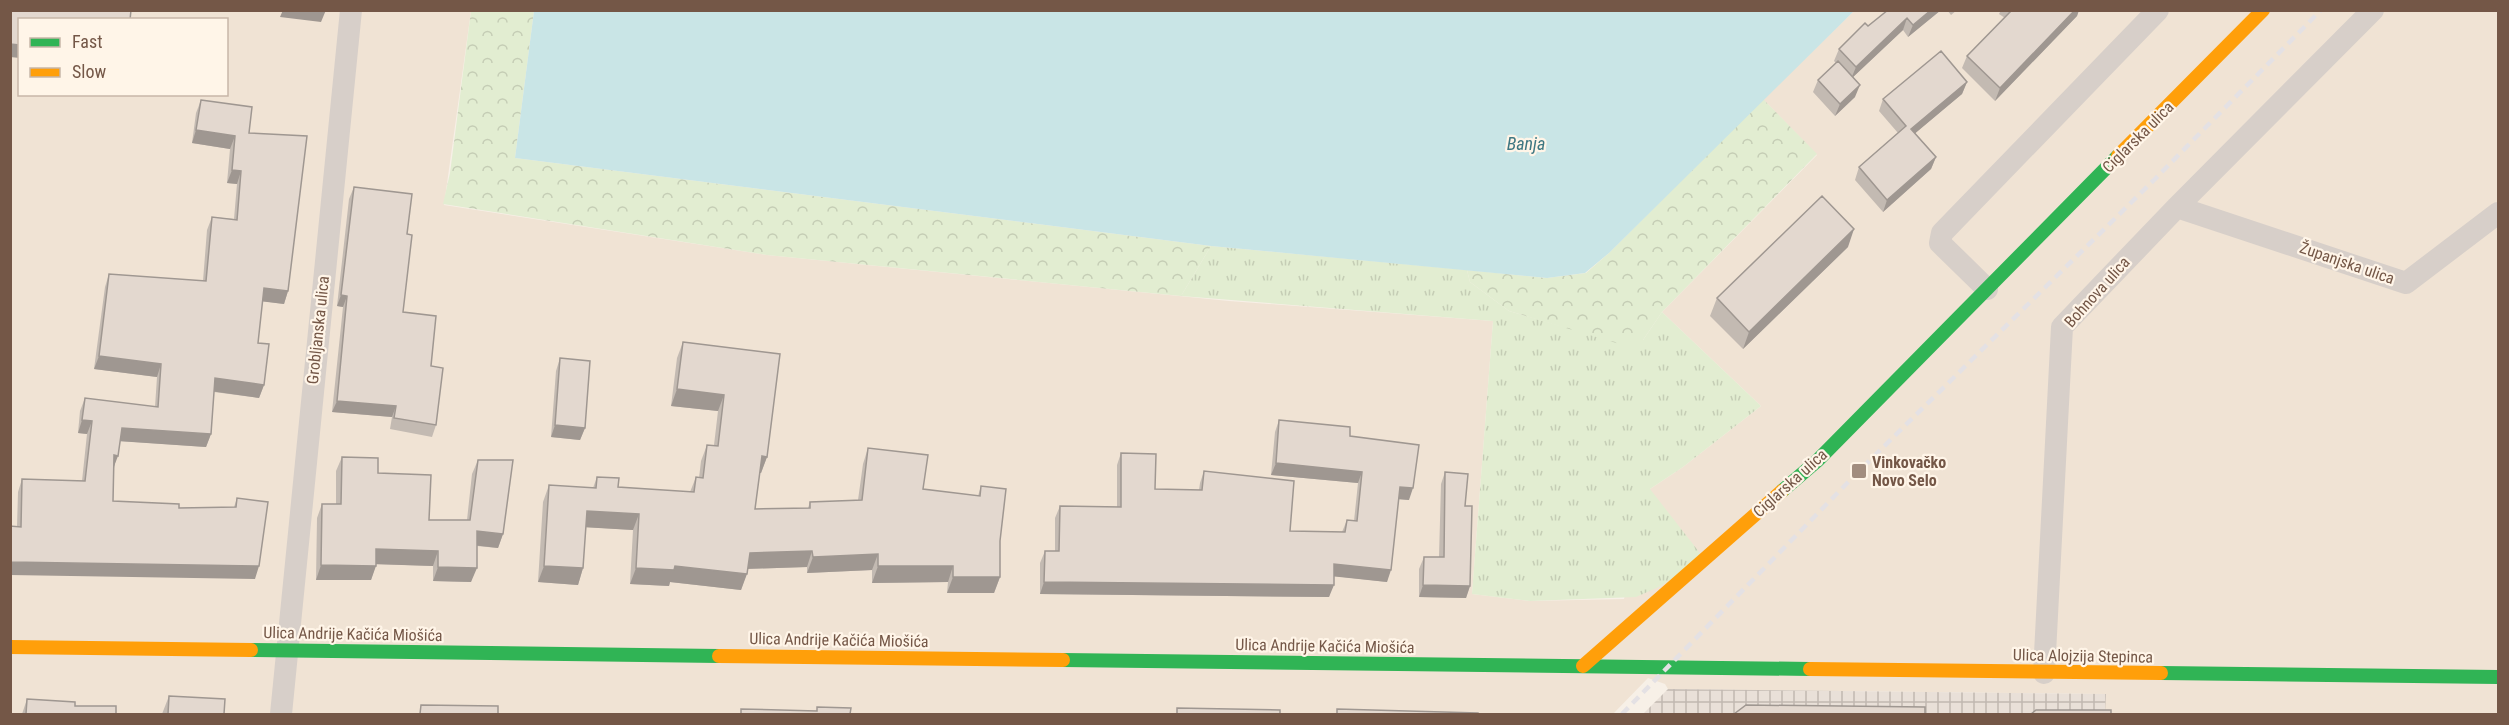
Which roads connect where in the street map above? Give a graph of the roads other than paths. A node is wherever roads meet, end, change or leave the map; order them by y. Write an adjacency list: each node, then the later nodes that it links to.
1 (351, 10): 9 (street, Grobljanska ulica)
2 (2158, 10): 7 (street)
3 (2264, 10): 7 (main road, Ciglarska ulica)
4 (2373, 10): 5 (street, Bohnova ulica)
5 (2177, 207): 6 (street, Županjska ulica); 12 (street, Bohnova ulica)
6 (2499, 213)
7 (1987, 289): 10 (main road, Ciglarska ulica)
8 (10, 647): 9 (main road, Ulica Andrije Kačića Miošića)
9 (286, 650): 10 (main road, Ulica Andrije Kačića Miošića); 14 (street, Grobljanska ulica)
10 (1583, 666): 11 (main road, Ulica Andrije Kačića Miošića)
11 (1667, 668): 12 (main road, Ulica Alojzija Stepinca)
12 (2044, 673): 13 (main road, Ulica Alojzija Stepinca)
13 (2499, 676)
14 (281, 714)

